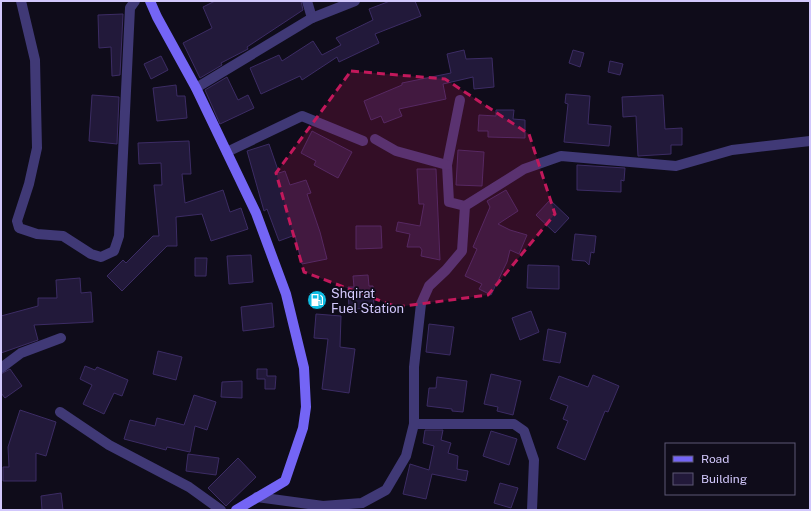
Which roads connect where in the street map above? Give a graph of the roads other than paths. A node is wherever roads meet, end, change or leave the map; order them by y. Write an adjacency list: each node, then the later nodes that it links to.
1 (21, 1): 2 (street)
2 (135, 1)
3 (150, 1): 7 (main road)
4 (307, 1): 6 (street)
5 (355, 1): 6 (street)
6 (312, 18): 7 (street)
7 (196, 88): 12 (main road)
8 (460, 100): 13 (street)
9 (375, 140): 13 (street)
10 (363, 141): 12 (street)
11 (810, 142): 14 (street)
12 (227, 152): 19 (main road)
13 (447, 165): 14 (street)
14 (465, 206): 18 (street)
15 (61, 338): 16 (street)
16 (1, 368)
17 (60, 412): 20 (street)
18 (414, 424): 19 (street); 22 (street)
19 (257, 497): 21 (main road)
20 (221, 510)
21 (236, 510)
22 (532, 510)

